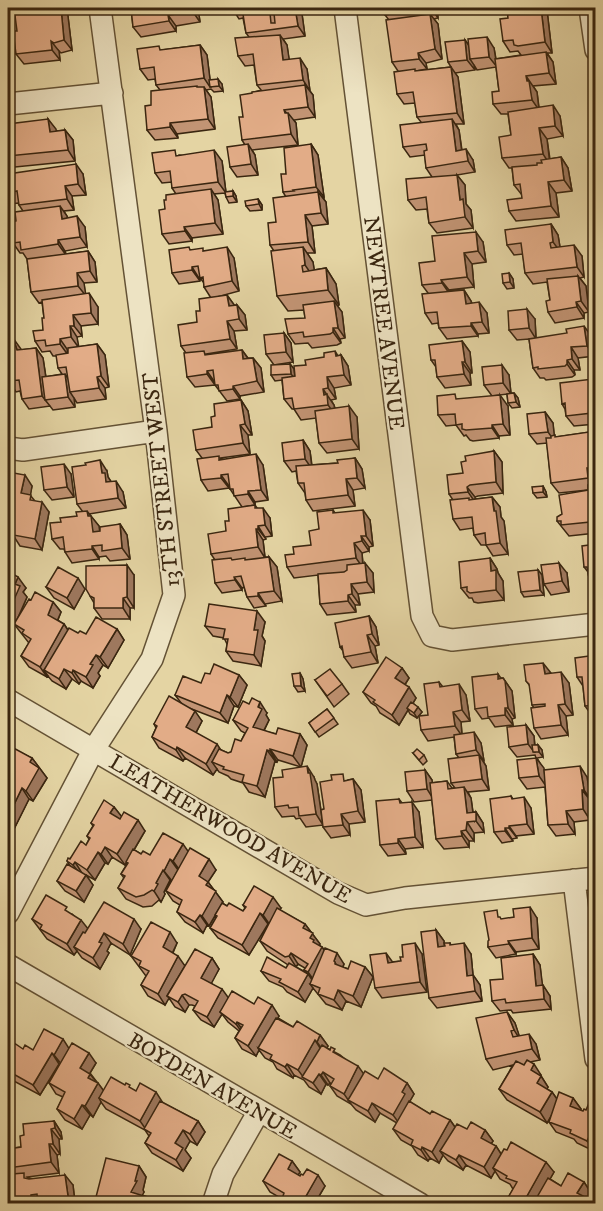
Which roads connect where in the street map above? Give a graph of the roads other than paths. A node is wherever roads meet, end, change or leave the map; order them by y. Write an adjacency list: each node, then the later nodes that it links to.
1 (100, 8): 5 (street, 13TH STREET WEST)
2 (345, 8): 9 (street, NEWTREE AVENUE)
3 (590, 8): 4 (street)
4 (596, 50)
5 (112, 93): 6 (street); 7 (street, 13TH STREET WEST)
6 (8, 104)
7 (156, 431): 8 (street); 11 (street, 13TH STREET WEST)
8 (8, 448)
9 (596, 624)
10 (8, 700): 11 (street, LEATHERWOOD AVENUE)
11 (94, 749): 13 (street, LEATHERWOOD AVENUE); 14 (street, 13TH STREET WEST)
12 (596, 878): 13 (street, LEATHERWOOD AVENUE)
13 (574, 880): 16 (street)
14 (8, 914)
15 (8, 965): 17 (street, BOYDEN AVENUE)
16 (596, 1059)
17 (259, 1112): 18 (street); 19 (street, BOYDEN AVENUE)
18 (213, 1203)
19 (420, 1203)

